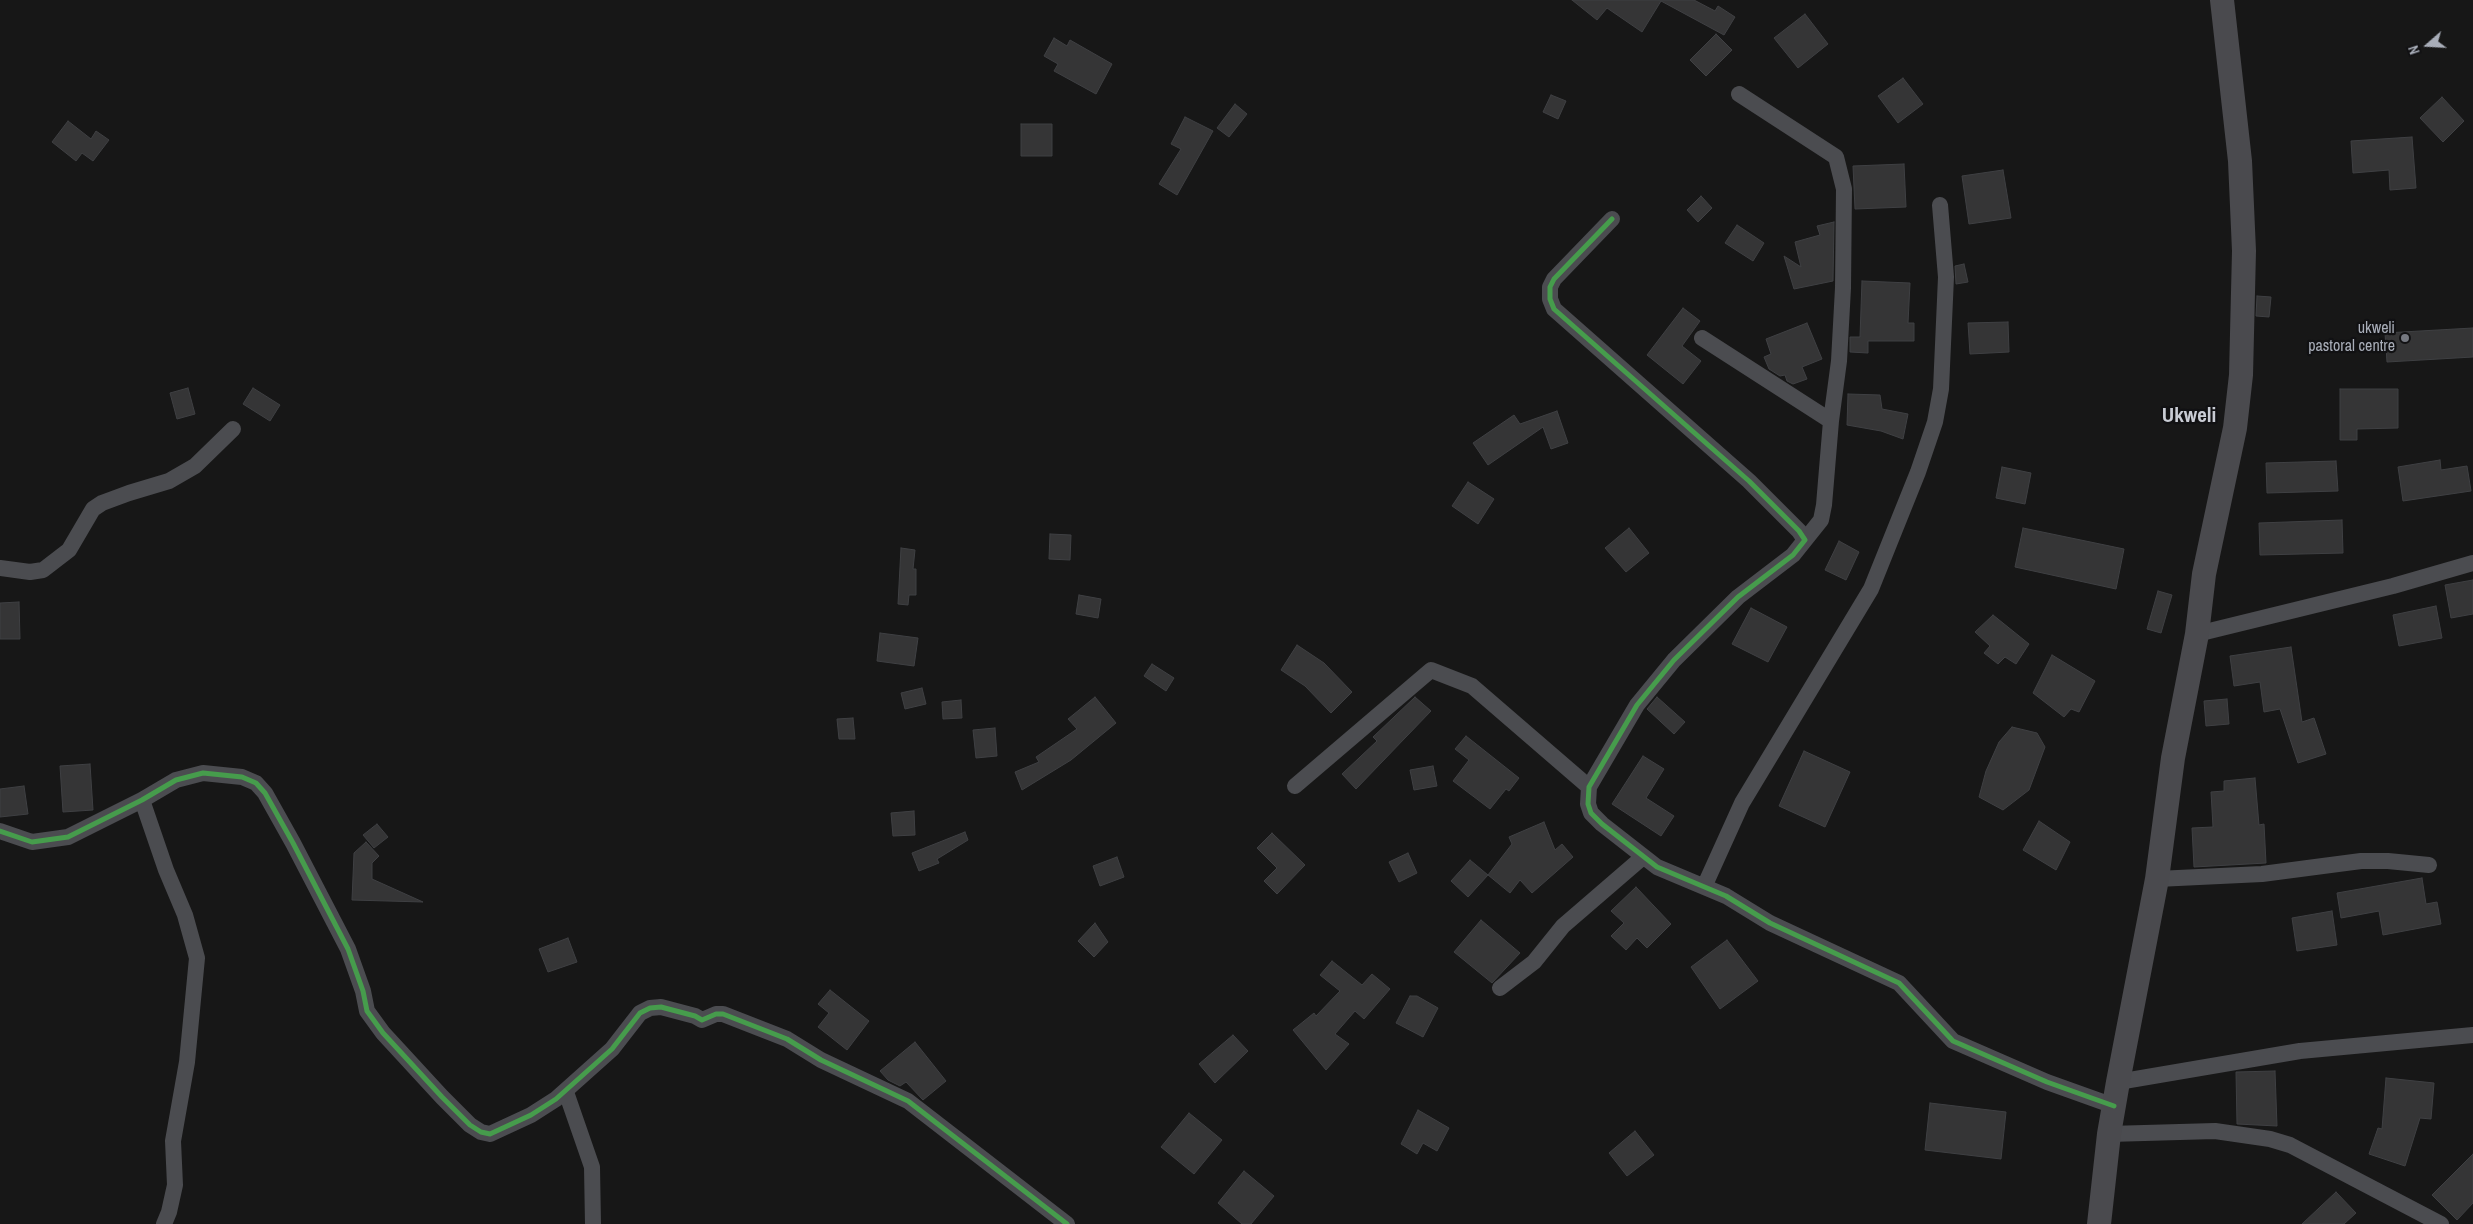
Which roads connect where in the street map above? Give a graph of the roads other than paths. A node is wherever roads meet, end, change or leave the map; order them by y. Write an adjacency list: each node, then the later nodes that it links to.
1 (2222, 0): 11 (street)
2 (1738, 94): 6 (street)
3 (1940, 206): 19 (street)
4 (1612, 219): 8 (street)
5 (1702, 338): 6 (street)
6 (1831, 421): 8 (street)
7 (233, 429): 10 (street)
8 (1805, 540): 13 (street)
9 (2473, 563): 11 (street)
10 (0, 568)
11 (2197, 634): 18 (street)
12 (1295, 786): 13 (street)
13 (1588, 787): 16 (street)
14 (142, 800): 15 (street); 23 (street); 26 (street)
15 (0, 831)
16 (1643, 857): 19 (street); 20 (street)
17 (2429, 865): 18 (street)
18 (2157, 879): 22 (street)
19 (1704, 886): 24 (street)
20 (1500, 988)
21 (2473, 1035): 22 (street)
22 (2118, 1082): 24 (street)
23 (566, 1092): 27 (street); 28 (street)
24 (2114, 1106): 25 (street)
25 (2109, 1134): 29 (street); 30 (street)
26 (164, 1224)
27 (593, 1224)
28 (1067, 1224)
29 (2099, 1224)
30 (2441, 1224)

